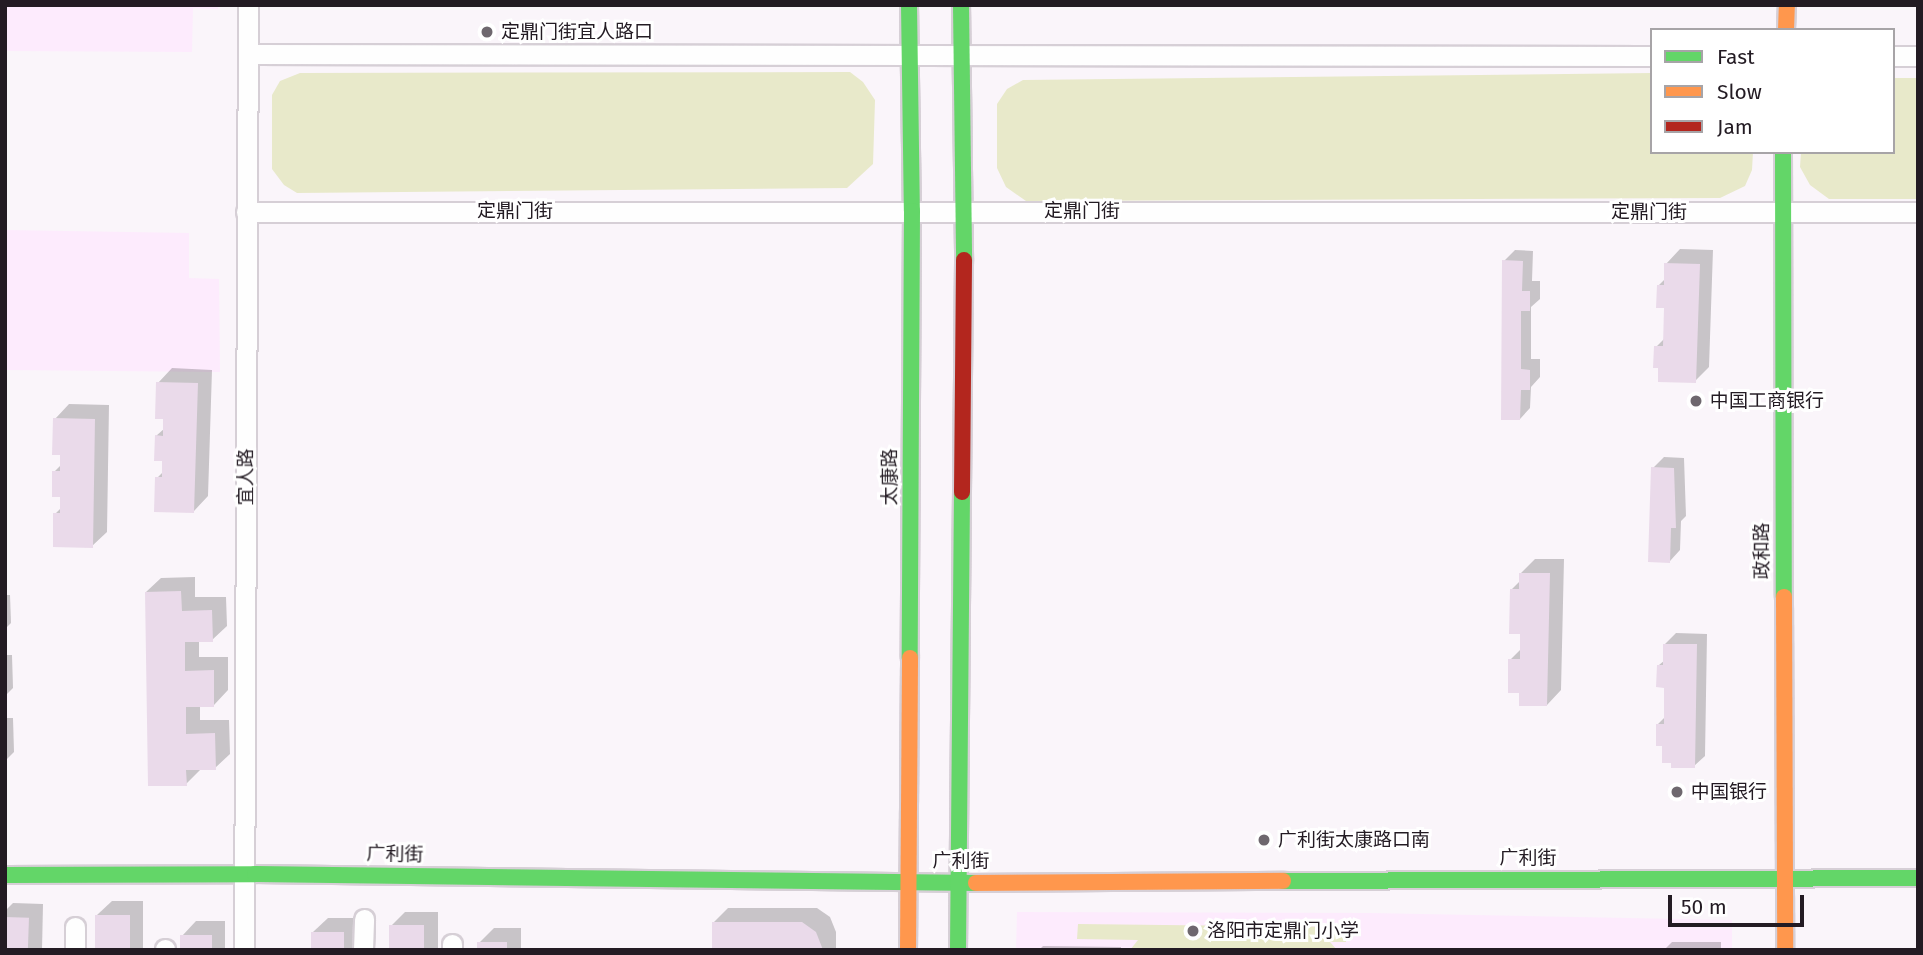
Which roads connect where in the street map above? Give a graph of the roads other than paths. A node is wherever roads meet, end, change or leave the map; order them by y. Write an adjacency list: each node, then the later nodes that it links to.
1 (248, 5): 9 (street, 宜人路)
2 (260, 5): 9 (street, 宜人路)
3 (909, 5): 10 (street, 太康路)
4 (961, 5): 11 (street)
5 (1772, 5): 7 (street)
6 (1787, 5): 8 (street)
7 (1772, 28)
8 (1786, 28)
9 (254, 54): 10 (street); 19 (street, 宜人路)
10 (909, 55): 11 (street); 17 (street, 太康路)
11 (961, 55): 12 (street); 18 (street)
12 (1650, 56)
13 (1895, 56): 14 (street)
14 (1918, 56)
15 (1770, 154): 20 (street, 政和路)
16 (1783, 154): 20 (street, 政和路)
17 (912, 211): 18 (street, 定鼎门街); 19 (street, 定鼎门街); 26 (street, 太康路)
18 (964, 211): 20 (street, 定鼎门街); 28 (street)
19 (252, 212): 24 (street, 宜人路)
20 (1775, 212): 21 (street, 定鼎门街); 25 (street, 政和路)
21 (1918, 212)
22 (5, 859): 24 (street, 广利街)
23 (1918, 863): 25 (street, 广利街)
24 (250, 866): 26 (street, 广利街); 27 (street, 广利街); 33 (street, 宜人路); 34 (street, 宜人路)
25 (1778, 870): 28 (street, 广利街); 29 (street, 广利街); 38 (street, 政和路); 39 (street, 政和路)
26 (908, 874): 28 (street, 广利街); 36 (street, 太康路)
27 (5, 875)
28 (958, 875): 37 (street)
29 (1918, 878)
30 (363, 919): 35 (street)
31 (75, 927): 32 (street)
32 (75, 950)
33 (244, 950)
34 (255, 950)
35 (363, 950)
36 (908, 950)
37 (958, 950)
38 (1770, 950)
39 (1785, 950)

